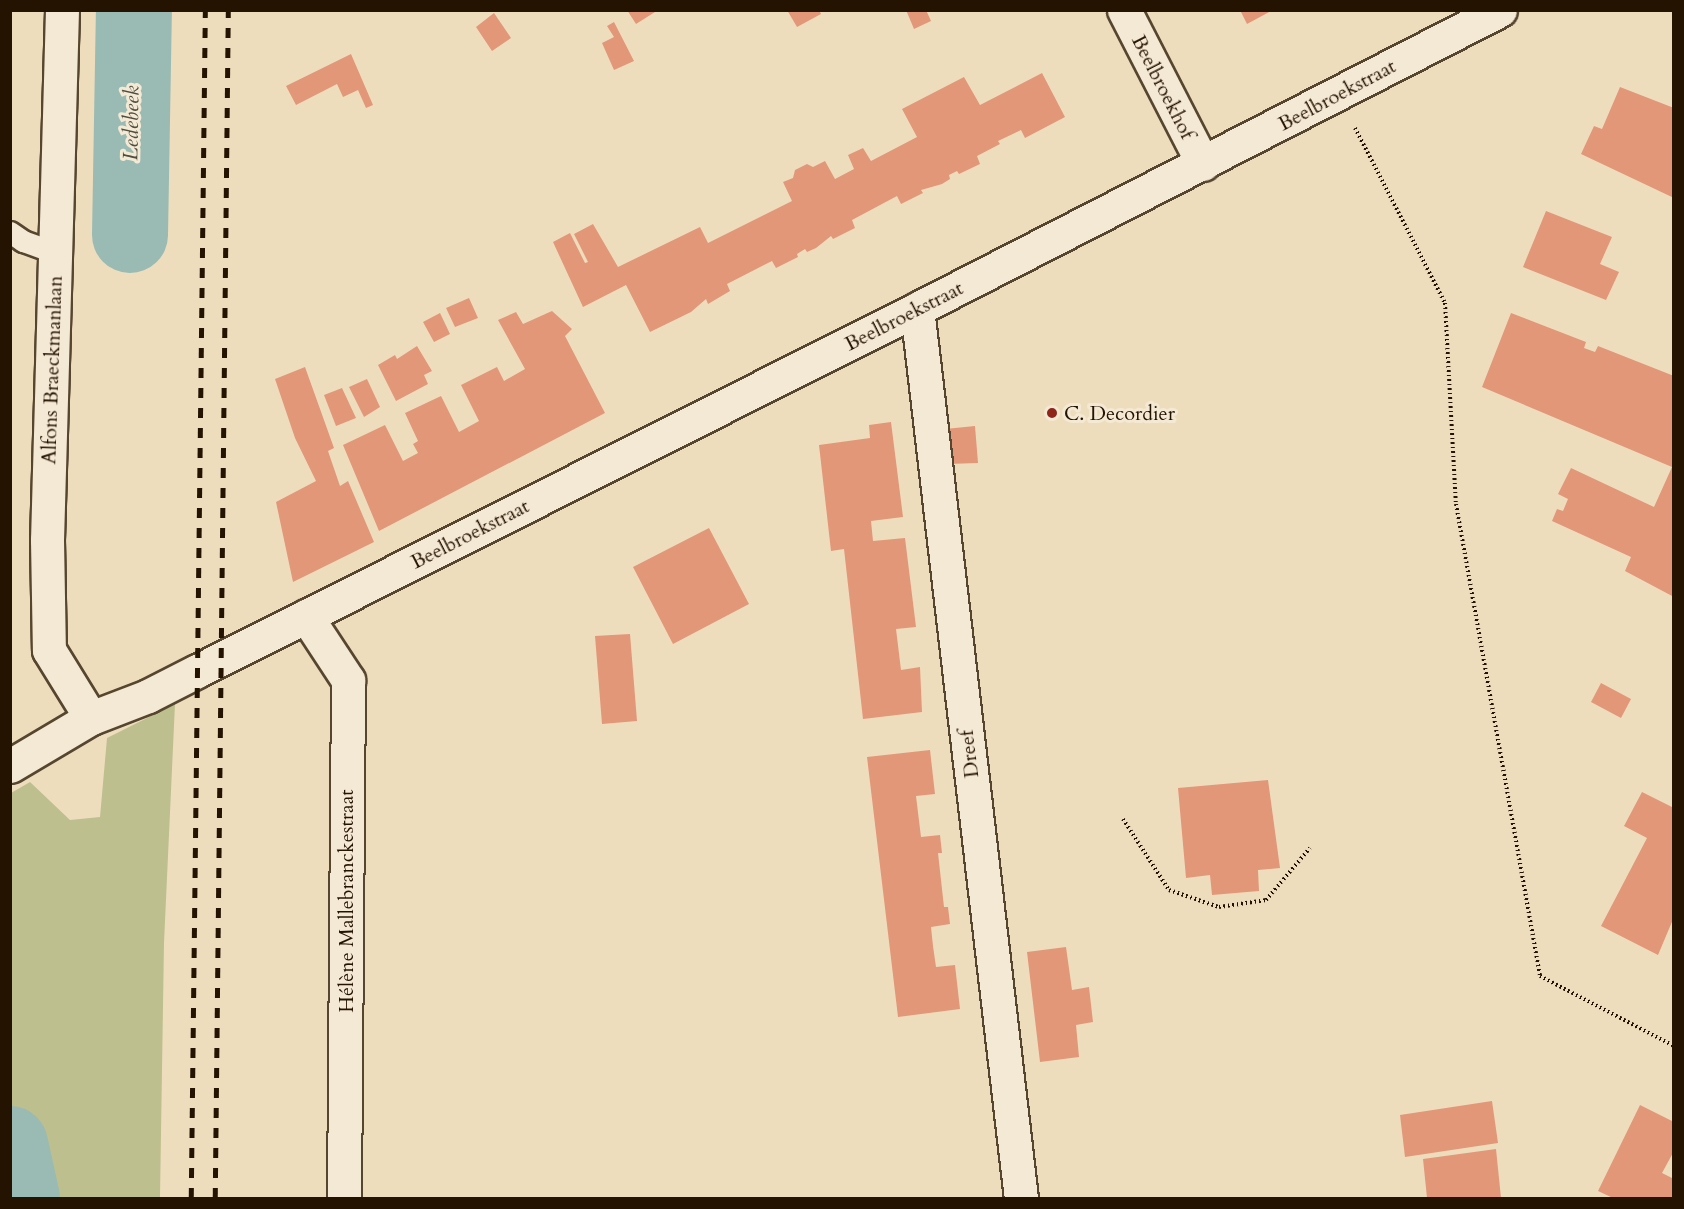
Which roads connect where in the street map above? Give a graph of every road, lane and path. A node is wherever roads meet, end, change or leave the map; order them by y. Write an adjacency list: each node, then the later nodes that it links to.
1 (62, 10): 7 (street, Alfons Braeckmanlaan)
2 (1124, 10): 5 (street, Beelbroekhof)
3 (1500, 10): 4 (street, Beelbroekstraat)
4 (1340, 94): 5 (street, Beelbroekstraat); 14 (path)
5 (1203, 164): 8 (street, Beelbroekstraat)
6 (10, 232): 7 (lane)
7 (56, 253): 10 (street, Alfons Braeckmanlaan)
8 (918, 309): 9 (street, Beelbroekstraat); 16 (street, Dreef)
9 (306, 616): 10 (street, Beelbroekstraat); 15 (street, Hélène Mallebranckestraat)
10 (91, 718): 11 (street)
11 (10, 766)
12 (1123, 819): 13 (path)
13 (1310, 848)
14 (1674, 1046)
15 (344, 1198)
16 (1021, 1198)

